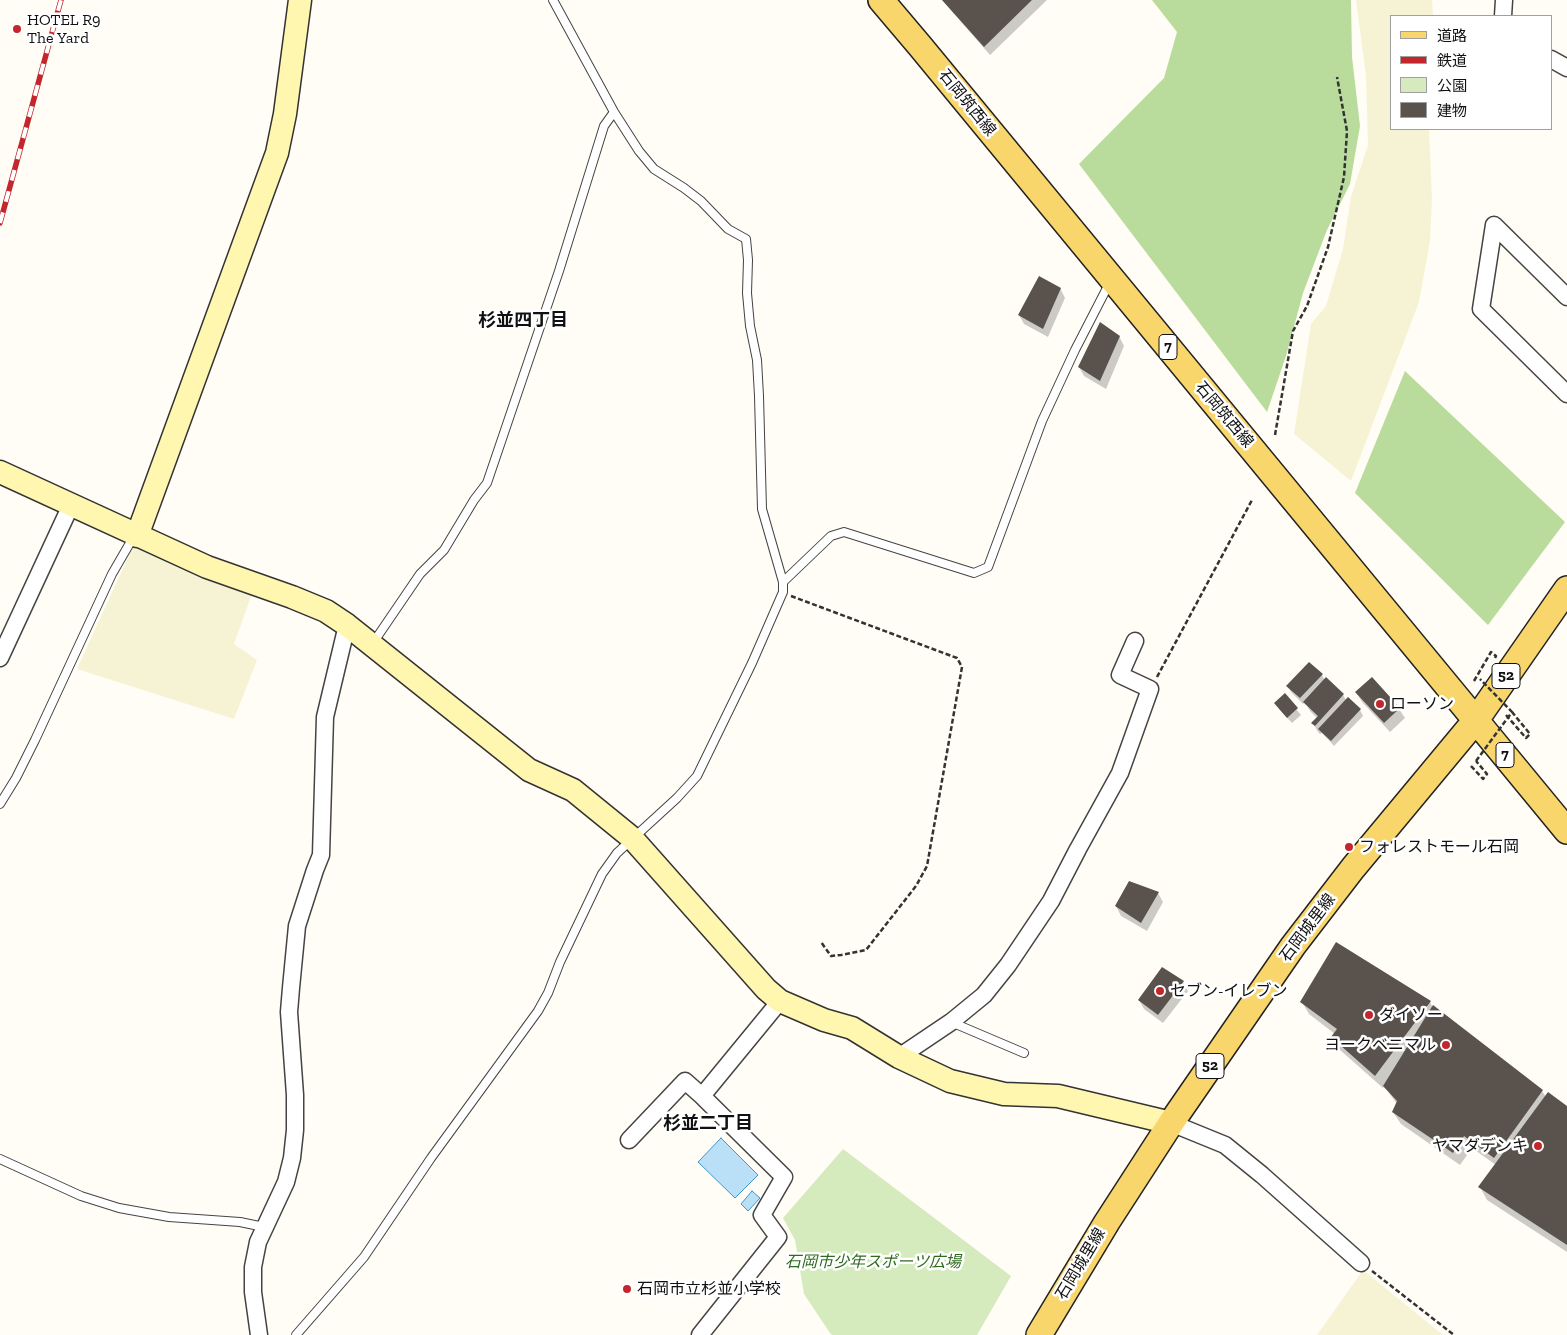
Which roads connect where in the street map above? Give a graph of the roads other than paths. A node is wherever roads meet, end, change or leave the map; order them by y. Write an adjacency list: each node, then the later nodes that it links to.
1 (300, 0): 14 (street)
2 (553, 0): 8 (lane)
3 (881, 0): 9 (main road, 石岡筑西線 / 7)
4 (1504, 0): 5 (street)
5 (1503, 15)
6 (1552, 60): 7 (street)
7 (1567, 68)
8 (614, 112): 15 (lane); 19 (lane)
9 (1112, 279): 15 (lane); 21 (main road, 石岡筑西線 / 7)
10 (1567, 297): 11 (street)
11 (1567, 394)
12 (0, 472): 13 (street)
13 (71, 506): 14 (street); 20 (street)
14 (136, 535): 17 (street); 22 (lane)
15 (782, 582): 24 (lane)
16 (1567, 589): 21 (main road, 石岡城里線 / 52)
17 (347, 625): 19 (street); 33 (street)
18 (1135, 641): 26 (street)
19 (372, 645): 24 (street)
20 (0, 658)
21 (1476, 720): 23 (main road, 石岡筑西線 / 7); 30 (main road, 石岡城里線 / 52)
22 (0, 804)
23 (1567, 831)
24 (632, 838): 25 (street); 36 (lane)
25 (780, 1002): 28 (street); 29 (street)
26 (951, 1022): 27 (lane); 28 (street)
27 (1024, 1053)
28 (899, 1057): 30 (street)
29 (702, 1096): 31 (street); 37 (street)
30 (1171, 1123): 34 (street); 38 (main road, 石岡城里線 / 52)
31 (629, 1140)
32 (0, 1159): 33 (lane)
33 (264, 1227): 35 (street)
34 (1361, 1263)
35 (259, 1335)
36 (296, 1335)
37 (700, 1335)
38 (1039, 1335)

